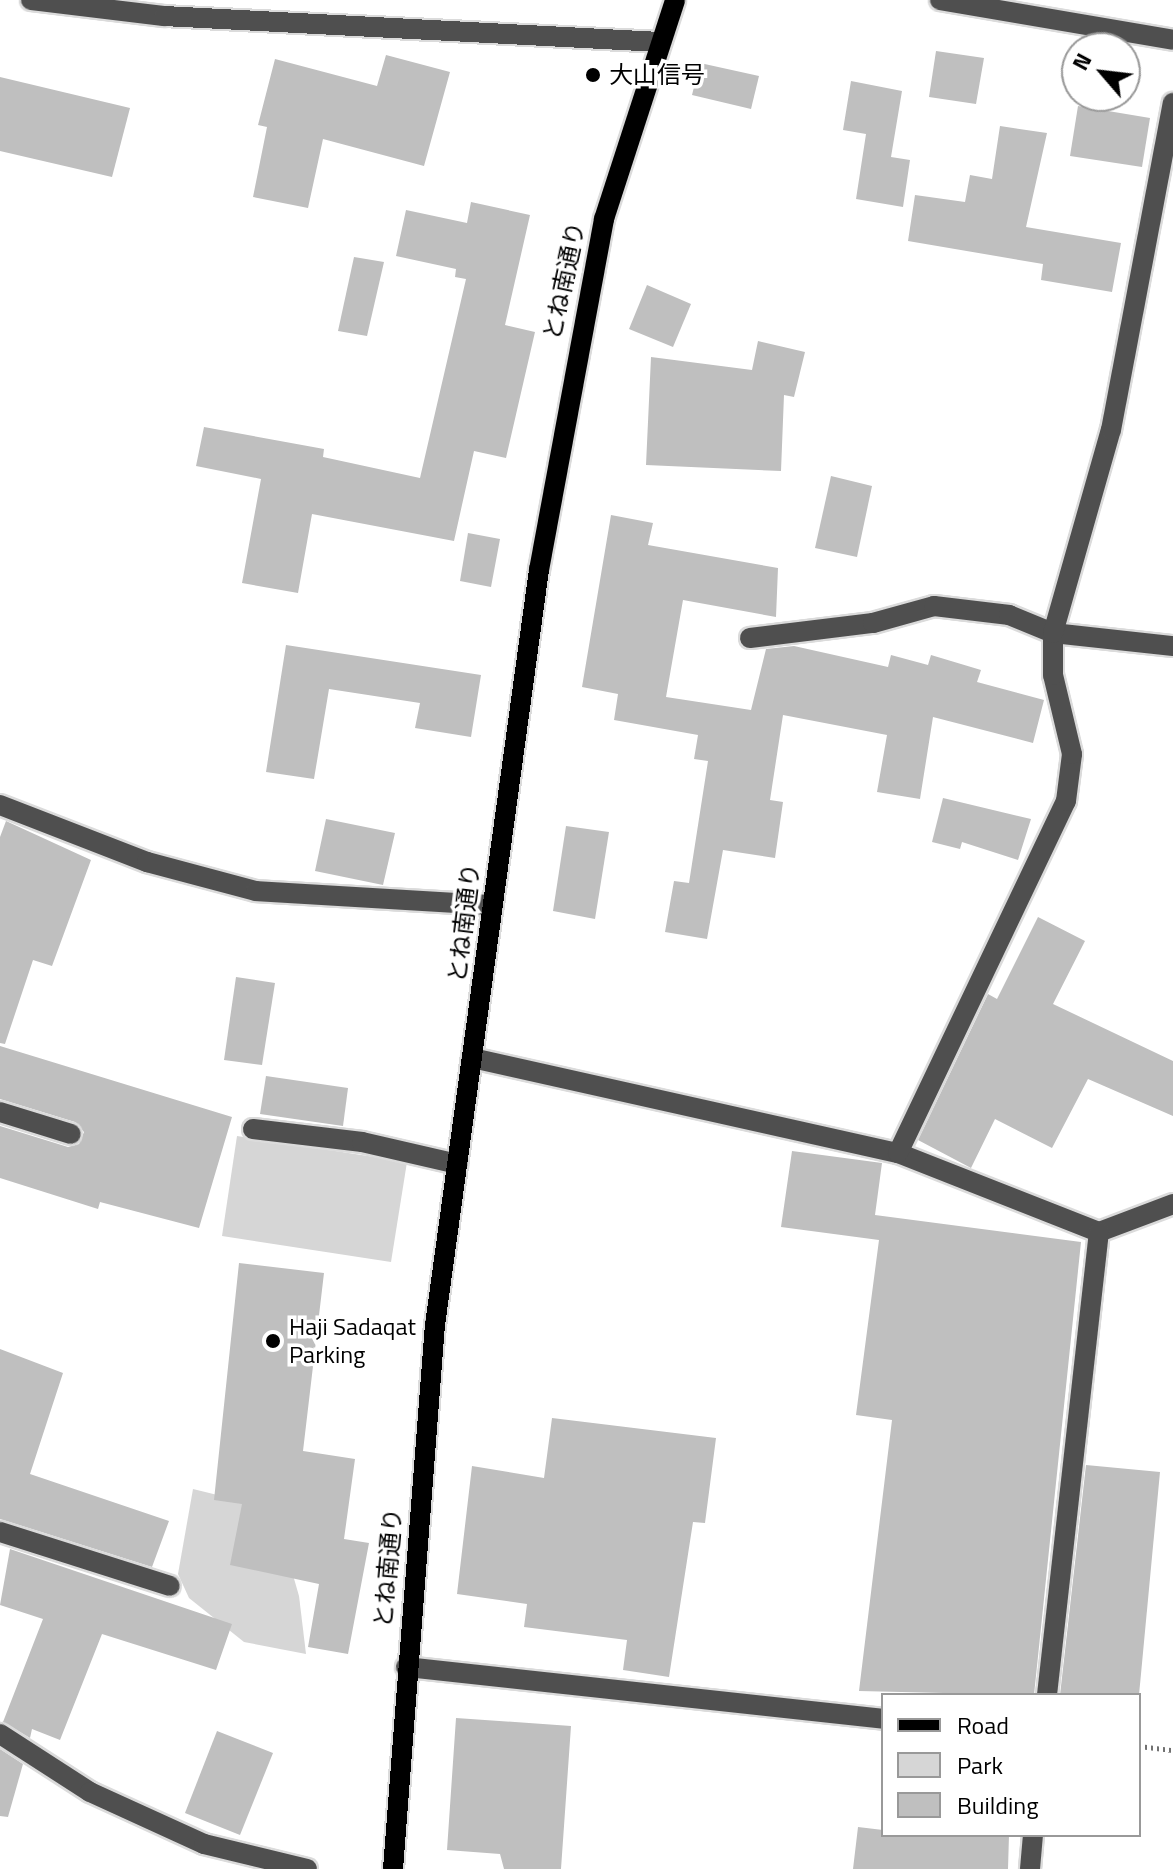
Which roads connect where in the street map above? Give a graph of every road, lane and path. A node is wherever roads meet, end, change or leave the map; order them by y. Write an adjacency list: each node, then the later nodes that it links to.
1 (31, 0): 5 (street)
2 (675, 0): 5 (main road, とね南通り)
3 (940, 0): 4 (street)
4 (1173, 40)
5 (659, 42): 11 (main road, とね南通り)
6 (1173, 103): 7 (street)
7 (1053, 633): 8 (street); 9 (street); 16 (street)
8 (750, 638)
9 (1173, 646)
10 (0, 805): 11 (street)
11 (493, 905): 12 (main road, とね南通り)
12 (472, 1058): 16 (street); 17 (main road, とね南通り)
13 (0, 1112): 15 (street)
14 (253, 1129): 17 (street)
15 (71, 1134)
16 (898, 1153): 19 (street)
17 (458, 1164): 22 (main road, とね南通り)
18 (1173, 1204): 19 (street)
19 (1099, 1232): 23 (street)
20 (0, 1532): 21 (street)
21 (170, 1586)
22 (406, 1667): 24 (street); 30 (main road, とね南通り)
23 (1047, 1693)
24 (881, 1719)
25 (0, 1734): 29 (street)
26 (1141, 1746): 27 (path)
27 (1173, 1750)
28 (1033, 1837): 31 (street)
29 (307, 1869)
30 (393, 1869)
31 (1030, 1869)

